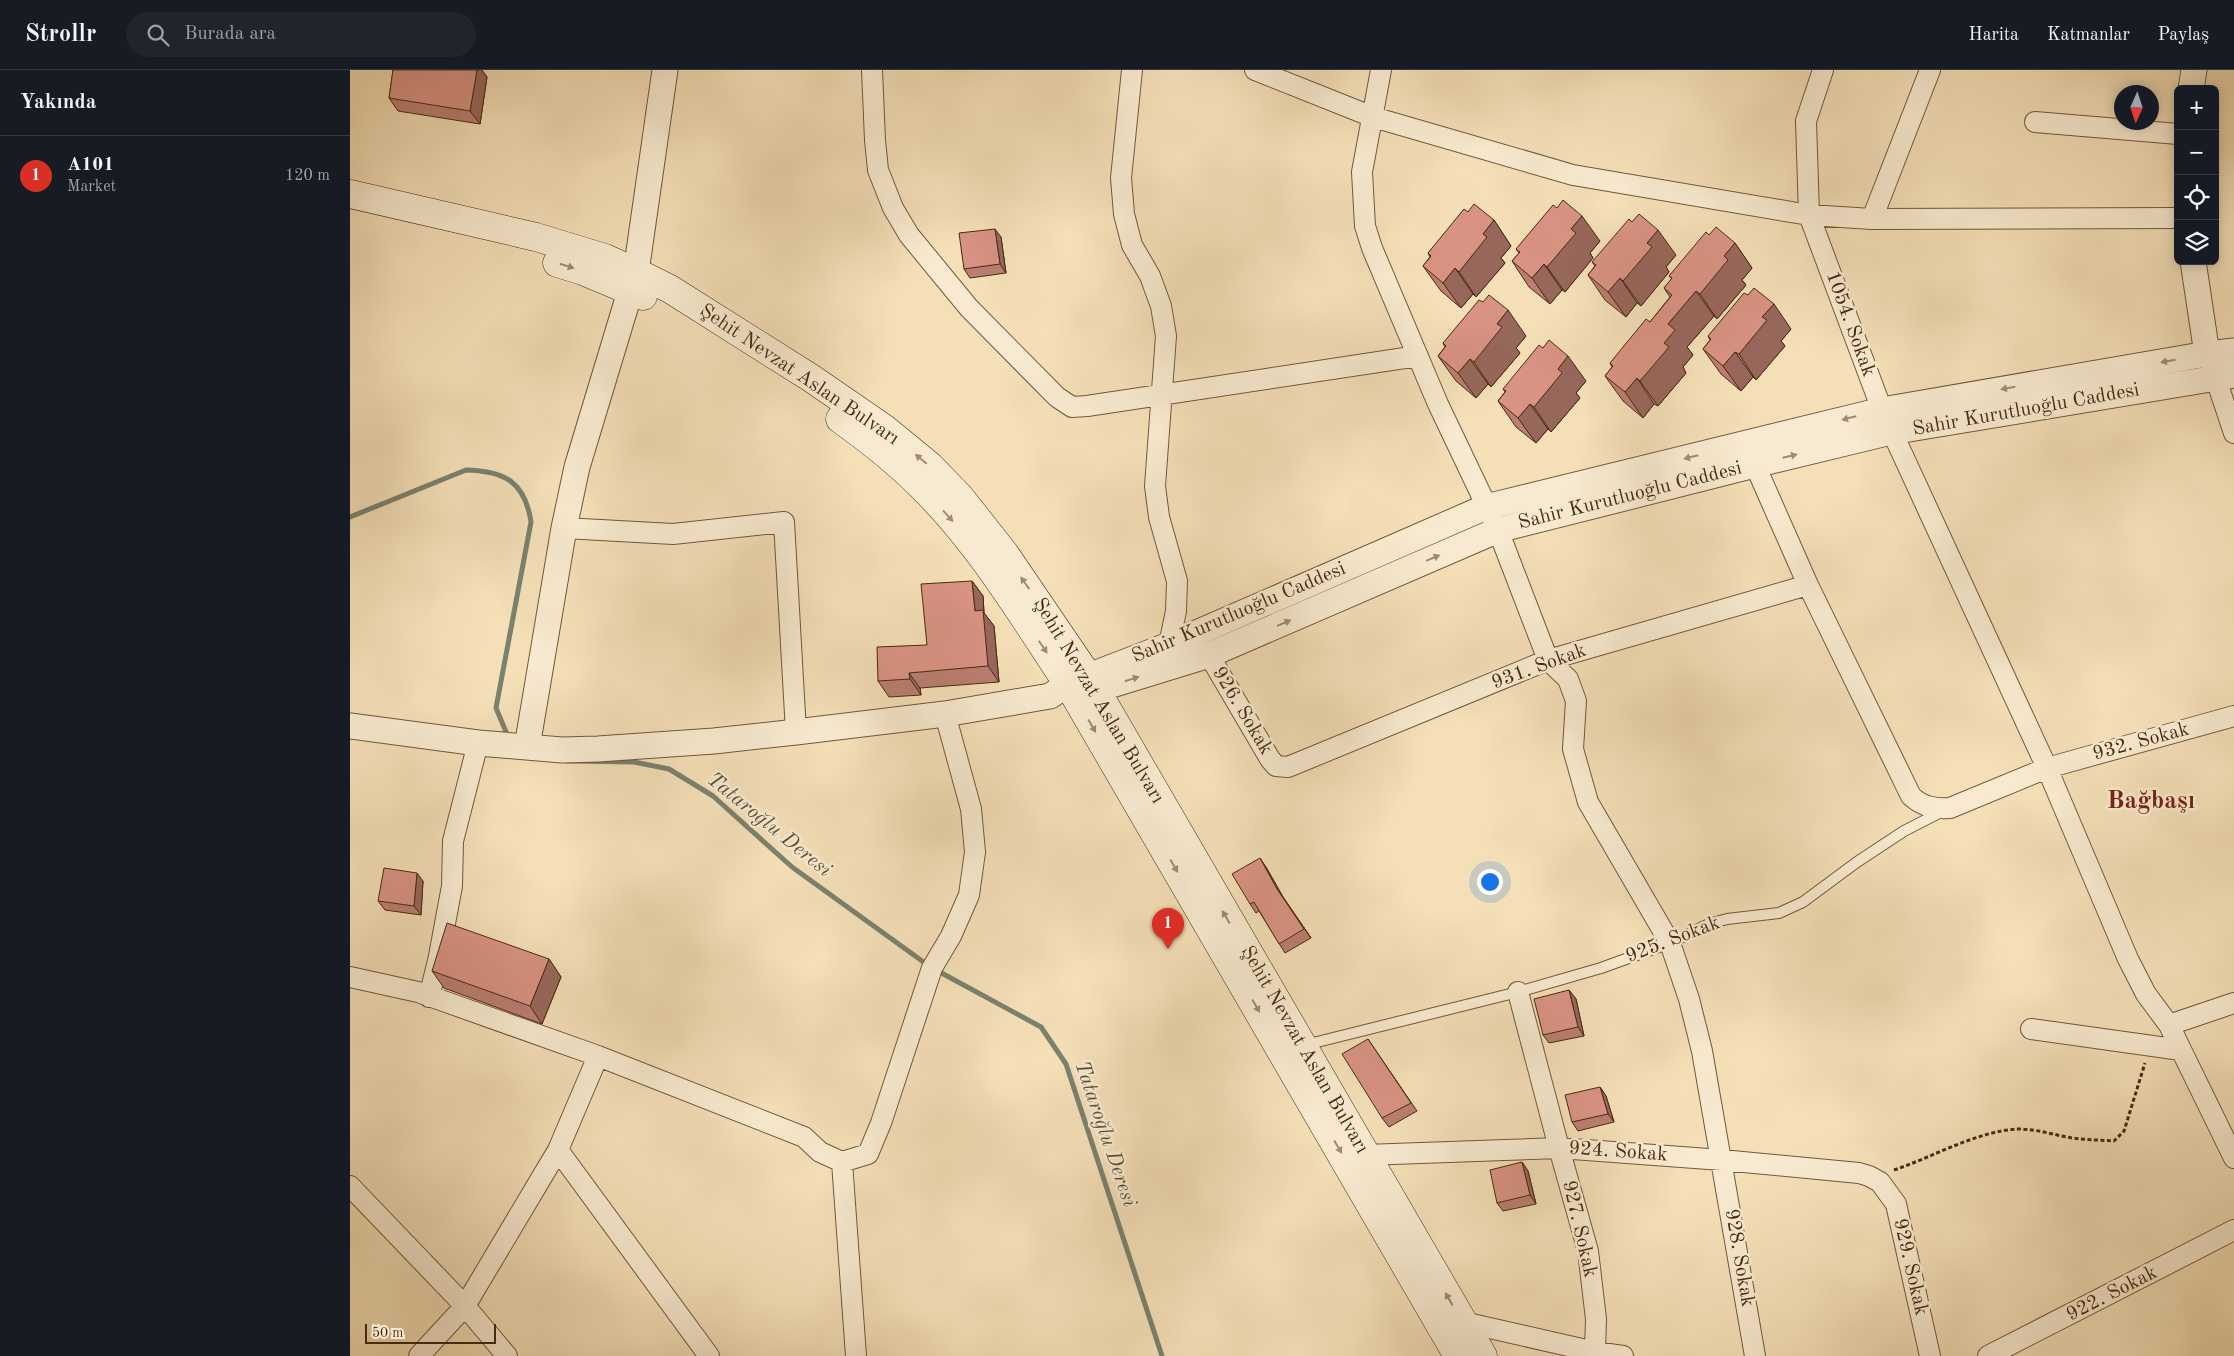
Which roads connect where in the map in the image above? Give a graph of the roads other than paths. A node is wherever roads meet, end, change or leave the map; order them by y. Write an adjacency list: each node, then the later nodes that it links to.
1 (665, 70): 19 (street)
2 (872, 70): 24 (street)
3 (1132, 70): 24 (street)
4 (1255, 70): 10 (street)
5 (1381, 70): 10 (street)
6 (1823, 70): 15 (street, 1054. Sokak)
7 (1930, 70): 17 (street)
8 (2194, 70): 9 (street)
9 (2192, 85)
10 (1373, 117): 15 (street); 22 (street)
11 (2035, 122): 12 (street)
12 (2174, 134)
13 (350, 194): 19 (main road, Şehit Nevzat Aslan Bulvarı)
14 (350, 210): 19 (main road, Şehit Nevzat Aslan Bulvarı, one-way to 19)
15 (1809, 215): 17 (street); 25 (street, 1054. Sokak)
16 (2174, 218): 17 (street)
17 (1872, 219)
18 (2194, 265): 21 (street)
19 (633, 280): 29 (street); 35 (main road, Şehit Nevzat Aslan Bulvarı)
20 (2234, 351): 21 (street, Sahir Kurutluoğlu Caddesi)
21 (2207, 354): 23 (street); 25 (street, Sahir Kurutluoğlu Caddesi, one-way to 25)
22 (1418, 356): 24 (street); 28 (street)
23 (2224, 376): 25 (street, Sahir Kurutluoğlu Caddesi); 26 (street)
24 (1162, 394): 32 (street)
25 (1886, 421): 27 (street, Sahir Kurutluoğlu Caddesi, one-way to 25); 28 (street, Sahir Kurutluoğlu Caddesi, one-way to 28); 43 (street, 1054. Sokak)
26 (2234, 434)
27 (1755, 464): 30 (street, Sahir Kurutluoğlu Caddesi); 31 (street)
28 (1486, 507): 30 (street); 32 (street, Sahir Kurutluoğlu Caddesi)
29 (564, 528): 39 (street); 41 (street)
30 (1498, 530): 33 (street, Sahir Kurutluoğlu Caddesi, one-way to 30); 34 (street)
31 (1808, 585): 34 (street, 931. Sokak); 44 (street)
32 (1169, 645): 35 (street, Sahir Kurutluoğlu Caddesi)
33 (1209, 655): 35 (street, Sahir Kurutluoğlu Caddesi, one-way to 33); 42 (street, 926. Sokak)
34 (1548, 660): 42 (street, 931. Sokak); 45 (street, 928. Sokak)
35 (1075, 689): 36 (street); 52 (main road, Şehit Nevzat Aslan Bulvarı, one-way to 35); 71 (main road, Şehit Nevzat Aslan Bulvarı, one-way to 71)
36 (945, 714): 39 (street); 60 (street)
37 (2234, 716): 43 (street, 932. Sokak)
38 (350, 726): 40 (street)
39 (796, 732): 41 (street)
40 (478, 743): 41 (street); 48 (street)
41 (527, 747)
42 (1276, 766)
43 (2047, 768): 44 (street, 925. Sokak); 50 (street, 1054. Sokak)
44 (1950, 808): 45 (lane, 925. Sokak)
45 (1670, 942): 47 (lane, 925. Sokak); 59 (street, 928. Sokak)
46 (350, 977): 48 (street)
47 (1518, 992): 52 (lane, 925. Sokak); 55 (street, 927. Sokak)
48 (428, 997): 54 (street)
49 (2234, 1003): 50 (street)
50 (2169, 1025): 53 (street, 1054. Sokak)
51 (2031, 1029): 53 (street)
52 (1302, 1046): 57 (main road, Şehit Nevzat Aslan Bulvarı)
53 (2182, 1050): 58 (street, 1054. Sokak)
54 (598, 1056): 56 (street); 60 (street)
55 (1558, 1148): 57 (street, 924. Sokak); 59 (street, 924. Sokak); 66 (street, 927. Sokak)
56 (558, 1150): 64 (street); 69 (street)
57 (1365, 1155): 65 (main road, Şehit Nevzat Aslan Bulvarı, one-way to 57)
58 (2234, 1158)
59 (1722, 1160): 61 (street, 924. Sokak); 74 (street, 928. Sokak)
60 (842, 1162): 70 (street)
61 (1875, 1179): 75 (street, 929. Sokak)
62 (350, 1186): 64 (street)
63 (2234, 1230): 76 (street, 922. Sokak)
64 (466, 1306): 67 (street); 68 (street)
65 (1463, 1322): 66 (street); 72 (main road, Şehit Nevzat Aslan Bulvarı)
66 (1595, 1352): 73 (street)
67 (420, 1356)
68 (507, 1356)
69 (709, 1356)
70 (856, 1356)
71 (1458, 1356)
72 (1483, 1356)
73 (1623, 1356)
74 (1755, 1356)
75 (1930, 1356)
76 (1988, 1356)

